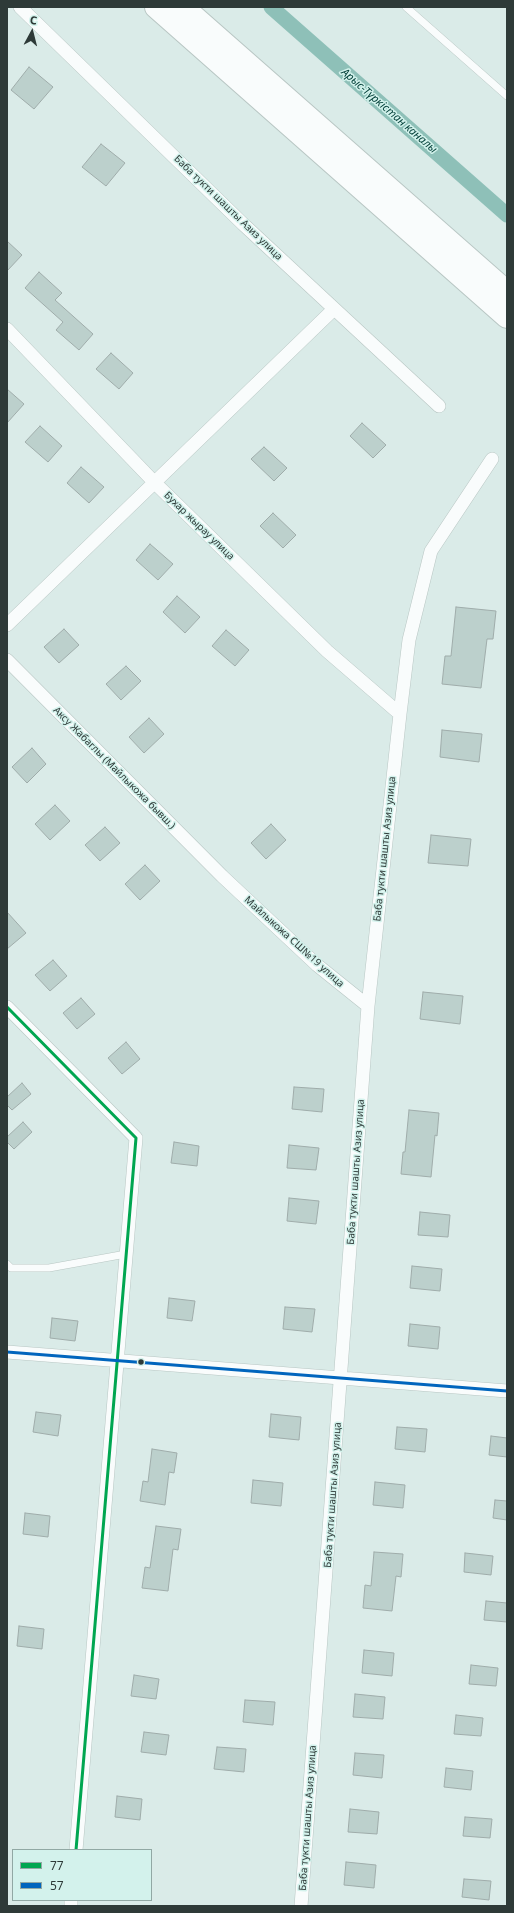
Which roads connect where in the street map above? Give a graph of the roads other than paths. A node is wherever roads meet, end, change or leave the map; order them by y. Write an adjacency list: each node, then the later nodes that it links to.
1 (20, 7): 7 (street, Баба тукти шашты Азиз улица)
2 (156, 7): 8 (highway)
3 (183, 7): 6 (highway)
4 (406, 7): 5 (lane)
5 (507, 96)
6 (507, 292)
7 (334, 308): 10 (street, Баба тукти шашты Азиз улица); 12 (street)
8 (507, 317)
9 (7, 329): 12 (street, Бухар жырау улица)
10 (439, 406)
11 (492, 459): 15 (street, Баба тукти шашты Азиз улица)
12 (155, 483): 13 (street); 15 (street, Бухар жырау улица)
13 (7, 625)
14 (7, 660): 16 (street, Аксу Жабаглы (Майлыкожа бывш.))
15 (400, 714): 17 (street, Баба тукти шашты Азиз улица)
16 (222, 876): 17 (street, Майлыкожа СШ№19 улица)
17 (368, 1006): 23 (street, Баба тукти шашты Азиз улица)
18 (7, 1008): 19 (street)
19 (126, 1254): 20 (lane); 22 (street)
20 (7, 1264)
21 (7, 1352): 22 (street)
22 (117, 1361): 23 (street); 25 (street)
23 (341, 1378): 24 (street); 26 (street, Баба тукти шашты Азиз улица)
24 (507, 1391)
25 (76, 1849)
26 (301, 1906)

